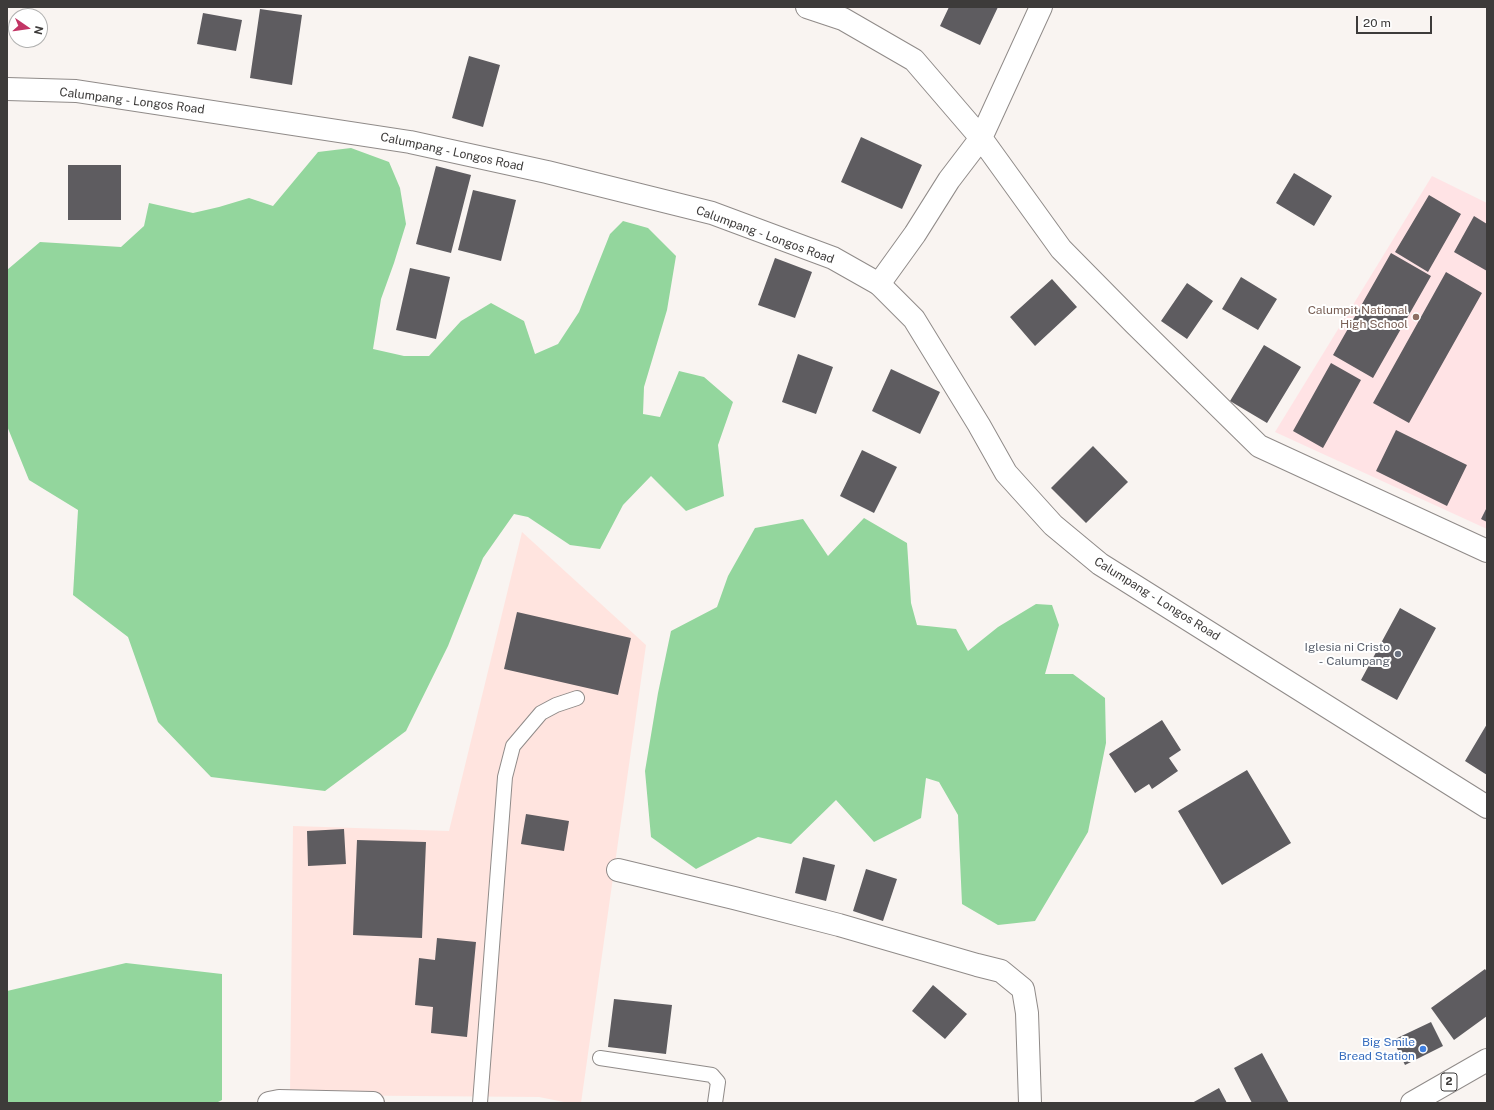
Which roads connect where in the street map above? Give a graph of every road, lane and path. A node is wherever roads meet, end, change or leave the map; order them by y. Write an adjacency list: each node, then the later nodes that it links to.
1 (807, 7): 4 (main road)
2 (1042, 7): 4 (main road)
3 (7, 89): 5 (main road, Calumpang - Longos Road)
4 (981, 138): 5 (main road); 6 (main road)
5 (879, 284): 8 (main road, Calumpang - Longos Road)
6 (1487, 551)
7 (577, 698): 14 (lane)
8 (1487, 807)
9 (618, 870): 16 (main road)
10 (600, 1058): 15 (lane)
11 (1487, 1060): 17 (main road, 2)
12 (269, 1103): 13 (main road)
13 (373, 1103)
14 (480, 1103)
15 (715, 1103)
16 (1030, 1103)
17 (1412, 1103)

